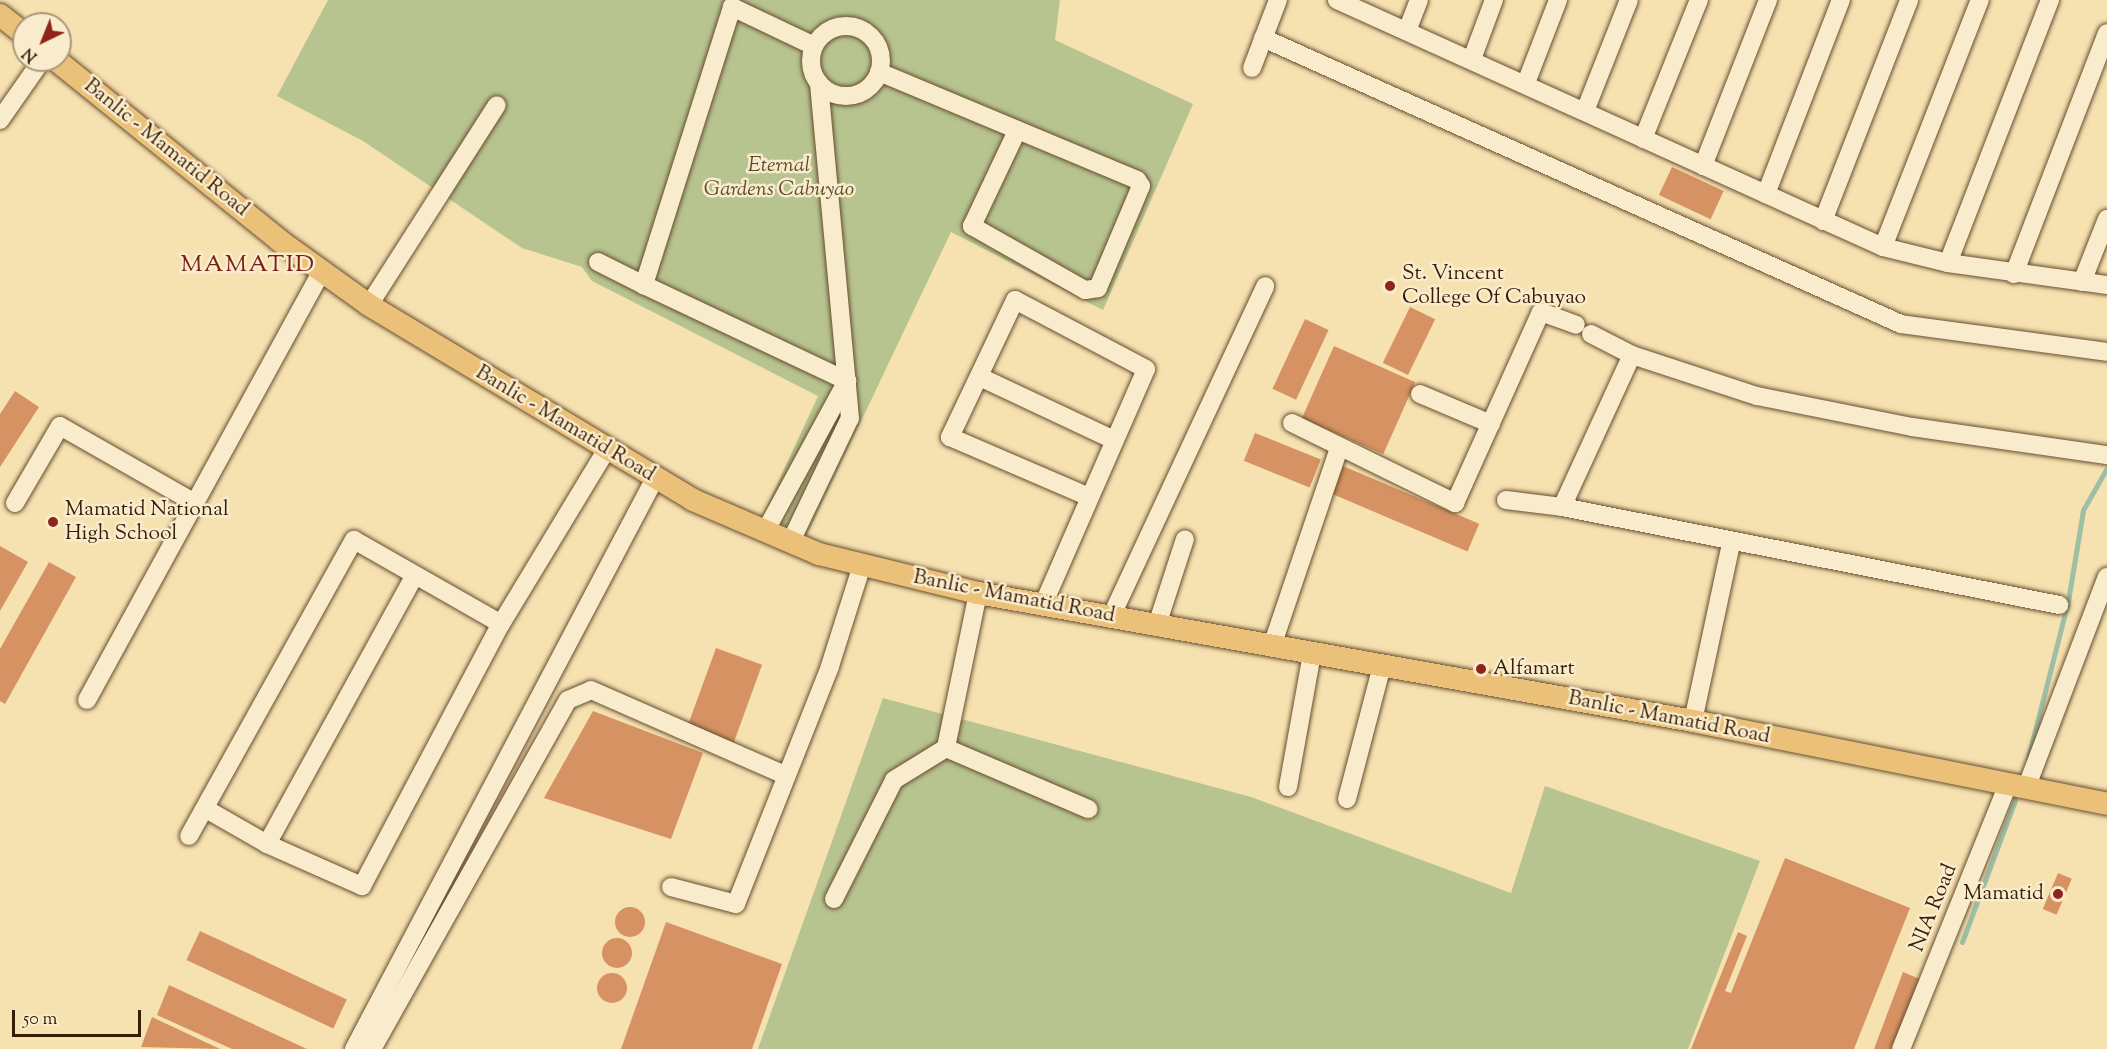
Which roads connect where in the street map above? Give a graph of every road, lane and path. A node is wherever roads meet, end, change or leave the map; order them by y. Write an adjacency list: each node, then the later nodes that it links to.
1 (1278, 0): 18 (street)
2 (1419, 0): 16 (street)
3 (1494, 0): 20 (street)
4 (1558, 0): 26 (street)
5 (1629, 0): 28 (street)
6 (1699, 0): 31 (street)
7 (1768, 0): 32 (street)
8 (1841, 0): 33 (street)
9 (1909, 0): 35 (street)
10 (1980, 0): 36 (street)
11 (2050, 0): 38 (street)
12 (1345, 1): 16 (street)
13 (734, 4): 19 (street); 42 (street)
14 (0, 15): 15 (main road)
15 (12, 24)
16 (1407, 31): 20 (street)
17 (2107, 33): 40 (street)
18 (1263, 38): 21 (street); 46 (street)
19 (814, 46): 24 (street); 25 (street)
20 (1472, 59): 26 (street)
21 (1252, 68)
22 (34, 72): 29 (street)
23 (71, 72): 39 (main road, Banlic - Mamatid Road)
24 (879, 72): 25 (street); 30 (street)
25 (819, 83): 49 (street)
26 (1526, 83): 28 (street)
27 (497, 105): 45 (street)
28 (1585, 111): 31 (street)
29 (0, 120)
30 (1017, 131): 30 (street)
31 (1643, 139): 32 (street)
32 (1703, 166): 33 (street)
33 (1766, 194): 35 (street)
34 (2107, 219): 41 (street)
35 (1823, 221): 36 (street)
36 (1882, 247): 38 (street)
37 (598, 262): 42 (street)
38 (1948, 263): 40 (street)
39 (321, 273): 45 (main road, Banlic - Mamatid Road); 60 (street)
40 (2014, 274): 41 (street)
41 (2082, 282): 43 (street)
42 (644, 285): 49 (street)
43 (2107, 285)
44 (1265, 286): 73 (street)
45 (369, 305): 55 (main road, Banlic - Mamatid Road)
46 (2107, 352)
47 (1632, 355): 52 (street); 56 (street); 62 (street)
48 (980, 377): 53 (street); 53 (street); 58 (street)
49 (847, 381): 63 (street); 65 (street)
50 (1420, 394): 52 (street)
51 (1292, 423): 54 (street)
52 (1491, 424): 54 (street)
53 (1114, 440): 58 (street)
54 (1339, 448): 76 (street)
55 (607, 449): 57 (main road, Banlic - Mamatid Road); 74 (street)
56 (2107, 455)
57 (655, 478): 63 (main road, Banlic - Mamatid Road); 94 (street)
58 (1089, 497): 71 (street)
59 (1506, 500): 62 (street)
60 (193, 502): 61 (street); 79 (street)
61 (15, 503)
62 (1562, 507): 66 (street)
63 (766, 530): 65 (main road, Banlic - Mamatid Road)
64 (1185, 539): 75 (street)
65 (791, 541): 67 (main road, Banlic - Mamatid Road)
66 (1731, 543): 72 (street); 80 (street)
67 (862, 565): 70 (main road, Banlic - Mamatid Road); 82 (street)
68 (413, 578): 74 (street); 87 (street); 90 (street)
69 (2107, 578): 83 (street, NIA Road)
70 (978, 593): 71 (main road, Banlic - Mamatid Road); 81 (street)
71 (1043, 605): 73 (main road, Banlic - Mamatid Road)
72 (2059, 605)
73 (1112, 617): 75 (main road, Banlic - Mamatid Road)
74 (501, 624): 90 (street)
75 (1157, 626): 76 (main road, Banlic - Mamatid Road)
76 (1272, 646): 77 (main road, Banlic - Mamatid Road)
77 (1312, 653): 78 (main road, Banlic - Mamatid Road); 84 (street)
78 (1382, 666): 80 (main road, Banlic - Mamatid Road); 85 (street)
79 (87, 700)
80 (1693, 721): 83 (main road, Banlic - Mamatid Road)
81 (946, 748): 88 (street); 92 (street)
82 (785, 775): 91 (street); 93 (street)
83 (2018, 785): 86 (main road, Banlic - Mamatid Road); 95 (street, NIA Road)
84 (1288, 788)
85 (1347, 799)
86 (2107, 804)
87 (206, 809): 89 (street); 90 (street)
88 (1088, 809)
89 (189, 836)
90 (267, 844)
91 (671, 887)
92 (834, 899)
93 (378, 1048)
94 (354, 1049)
95 (1901, 1049)

